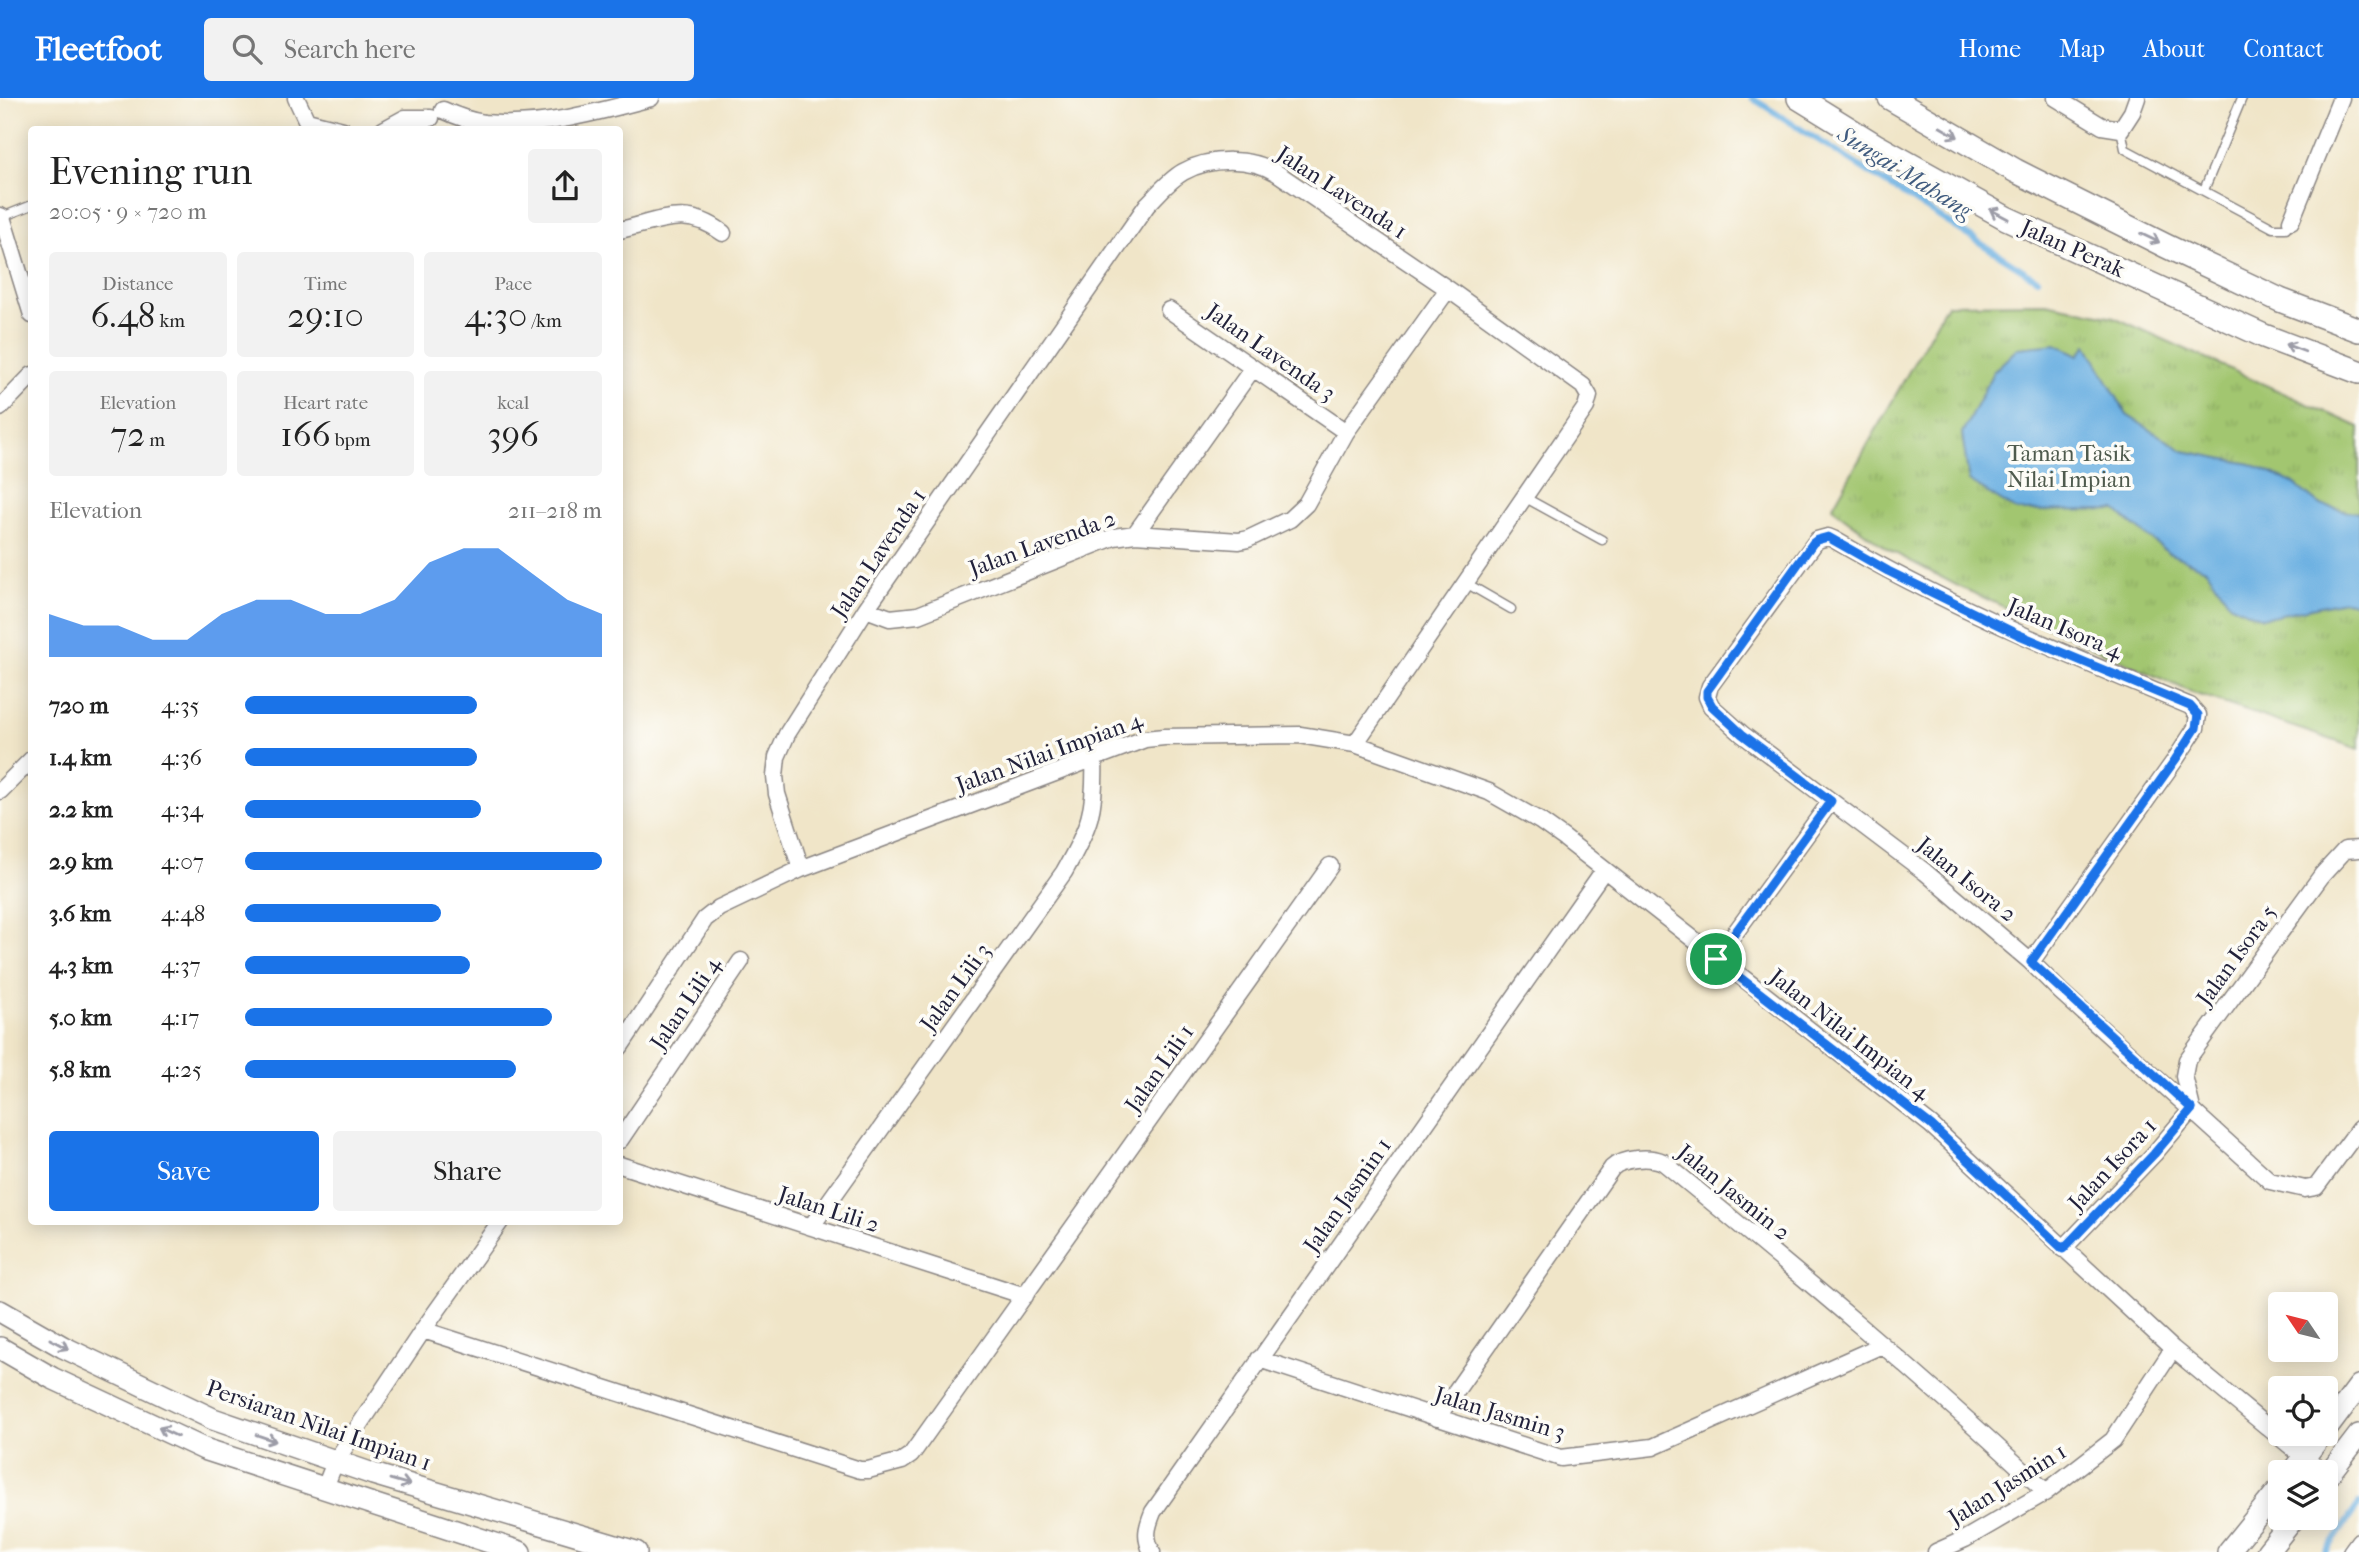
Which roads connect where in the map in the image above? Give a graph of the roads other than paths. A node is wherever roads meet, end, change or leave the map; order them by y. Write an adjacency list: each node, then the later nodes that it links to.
1 (296, 98): 10 (street)
2 (651, 98): 12 (street)
3 (1799, 98): 25 (main road, Jalan Perak, one-way to 3)
4 (1890, 98): 23 (main road, Jalan Perak, one-way to 23)
5 (2056, 98): 13 (street)
6 (2137, 98): 13 (street)
7 (2242, 98): 14 (lane)
8 (2342, 98): 17 (street)
9 (435, 114): 11 (street); 12 (street)
10 (309, 125)
11 (390, 126)
12 (528, 126)
13 (2121, 129): 14 (lane)
14 (2204, 190): 17 (lane)
15 (28, 207): 16 (lane)
16 (1, 217): 21 (street)
17 (2291, 221)
18 (623, 229): 19 (street)
19 (723, 233)
20 (1448, 289): 28 (street, Jalan Lavenda 2); 29 (street, Jalan Lavenda 1); 33 (street, Jalan Lavenda 1)
21 (28, 302)
22 (1170, 310): 24 (street, Jalan Lavenda 3)
23 (2359, 330)
24 (1253, 368): 28 (street, Jalan Lavenda 3); 30 (street)
25 (2359, 372)
26 (28, 379): 27 (street)
27 (0, 408)
28 (1346, 432): 30 (street, Jalan Lavenda 2)
29 (1524, 497): 31 (lane); 32 (street, Jalan Lavenda 1)
30 (1135, 534): 33 (street, Jalan Lavenda 2)
31 (1602, 540)
32 (1466, 583): 34 (lane); 36 (street, Jalan Lavenda 1)
33 (866, 609): 43 (street, Jalan Lavenda 1)
34 (1511, 609)
35 (1707, 697): 40 (street, Jalan Isora 2); 47 (street, Jalan Isora 4)
36 (1355, 744): 37 (street, Jalan Nilai Impian 4); 44 (street, Jalan Nilai Impian 4)
37 (1094, 757): 43 (street, Jalan Nilai Impian 4); 54 (street, Jalan Lili 3)
38 (28, 763): 39 (street)
39 (0, 791)
40 (1831, 801): 45 (street); 47 (street, Jalan Isora 2)
41 (2359, 849): 49 (street, Jalan Isora 5)
42 (1330, 866): 56 (street, Jalan Lili 1)
43 (801, 869): 48 (street, Jalan Nilai Impian 4)
44 (1604, 870): 45 (street, Jalan Nilai Impian 4); 62 (street, Jalan Jasmin 1)
45 (1716, 959): 55 (street, Jalan Nilai Impian 4)
46 (741, 961): 51 (street, Jalan Lili 4)
47 (2031, 962): 49 (street, Jalan Isora 2)
48 (623, 1042)
49 (2192, 1109): 50 (street, Jalan Isora 2); 55 (street, Jalan Isora 1)
50 (2359, 1129)
51 (623, 1136)
52 (623, 1166): 54 (street, Jalan Lili 2)
53 (498, 1225): 58 (street)
54 (811, 1227): 56 (street, Jalan Lili 2)
55 (2063, 1249): 61 (street, Jalan Nilai Impian 4)
56 (1025, 1296): 58 (street, Jalan Lili 1)
57 (0, 1311): 71 (street, Persiaran Nilai Impian 1, one-way to 71)
58 (423, 1330): 71 (street)
59 (1882, 1345): 65 (street, Jalan Jasmin 3); 65 (street, Jalan Jasmin 2); 73 (street, Jalan Jasmin 2)
60 (0, 1348): 72 (street, one-way to 60)
61 (2173, 1349): 68 (street, Jalan Nilai Impian 4); 73 (street, Jalan Jasmin 1)
62 (1259, 1359): 65 (street, Jalan Jasmin 3); 80 (street, Jalan Jasmin 1)
63 (2359, 1386): 64 (street)
64 (2338, 1413)
65 (1437, 1418)
66 (2359, 1435): 70 (street)
67 (2313, 1446): 69 (street)
68 (2295, 1460)
69 (2302, 1460)
70 (2338, 1460)
71 (335, 1462): 72 (street); 77 (street, Persiaran Nilai Impian 1, one-way to 77)
72 (324, 1490): 78 (street)
73 (2046, 1492): 81 (street, Jalan Jasmin 1)
74 (2268, 1503): 82 (street)
75 (2285, 1530): 83 (street)
76 (2359, 1541): 84 (street)
77 (605, 1547): 79 (street, Persiaran Nilai Impian 1)
78 (520, 1552)
79 (636, 1552)
80 (1152, 1552)
81 (1936, 1552)
82 (2228, 1552)
83 (2267, 1552)
84 (2351, 1552)

